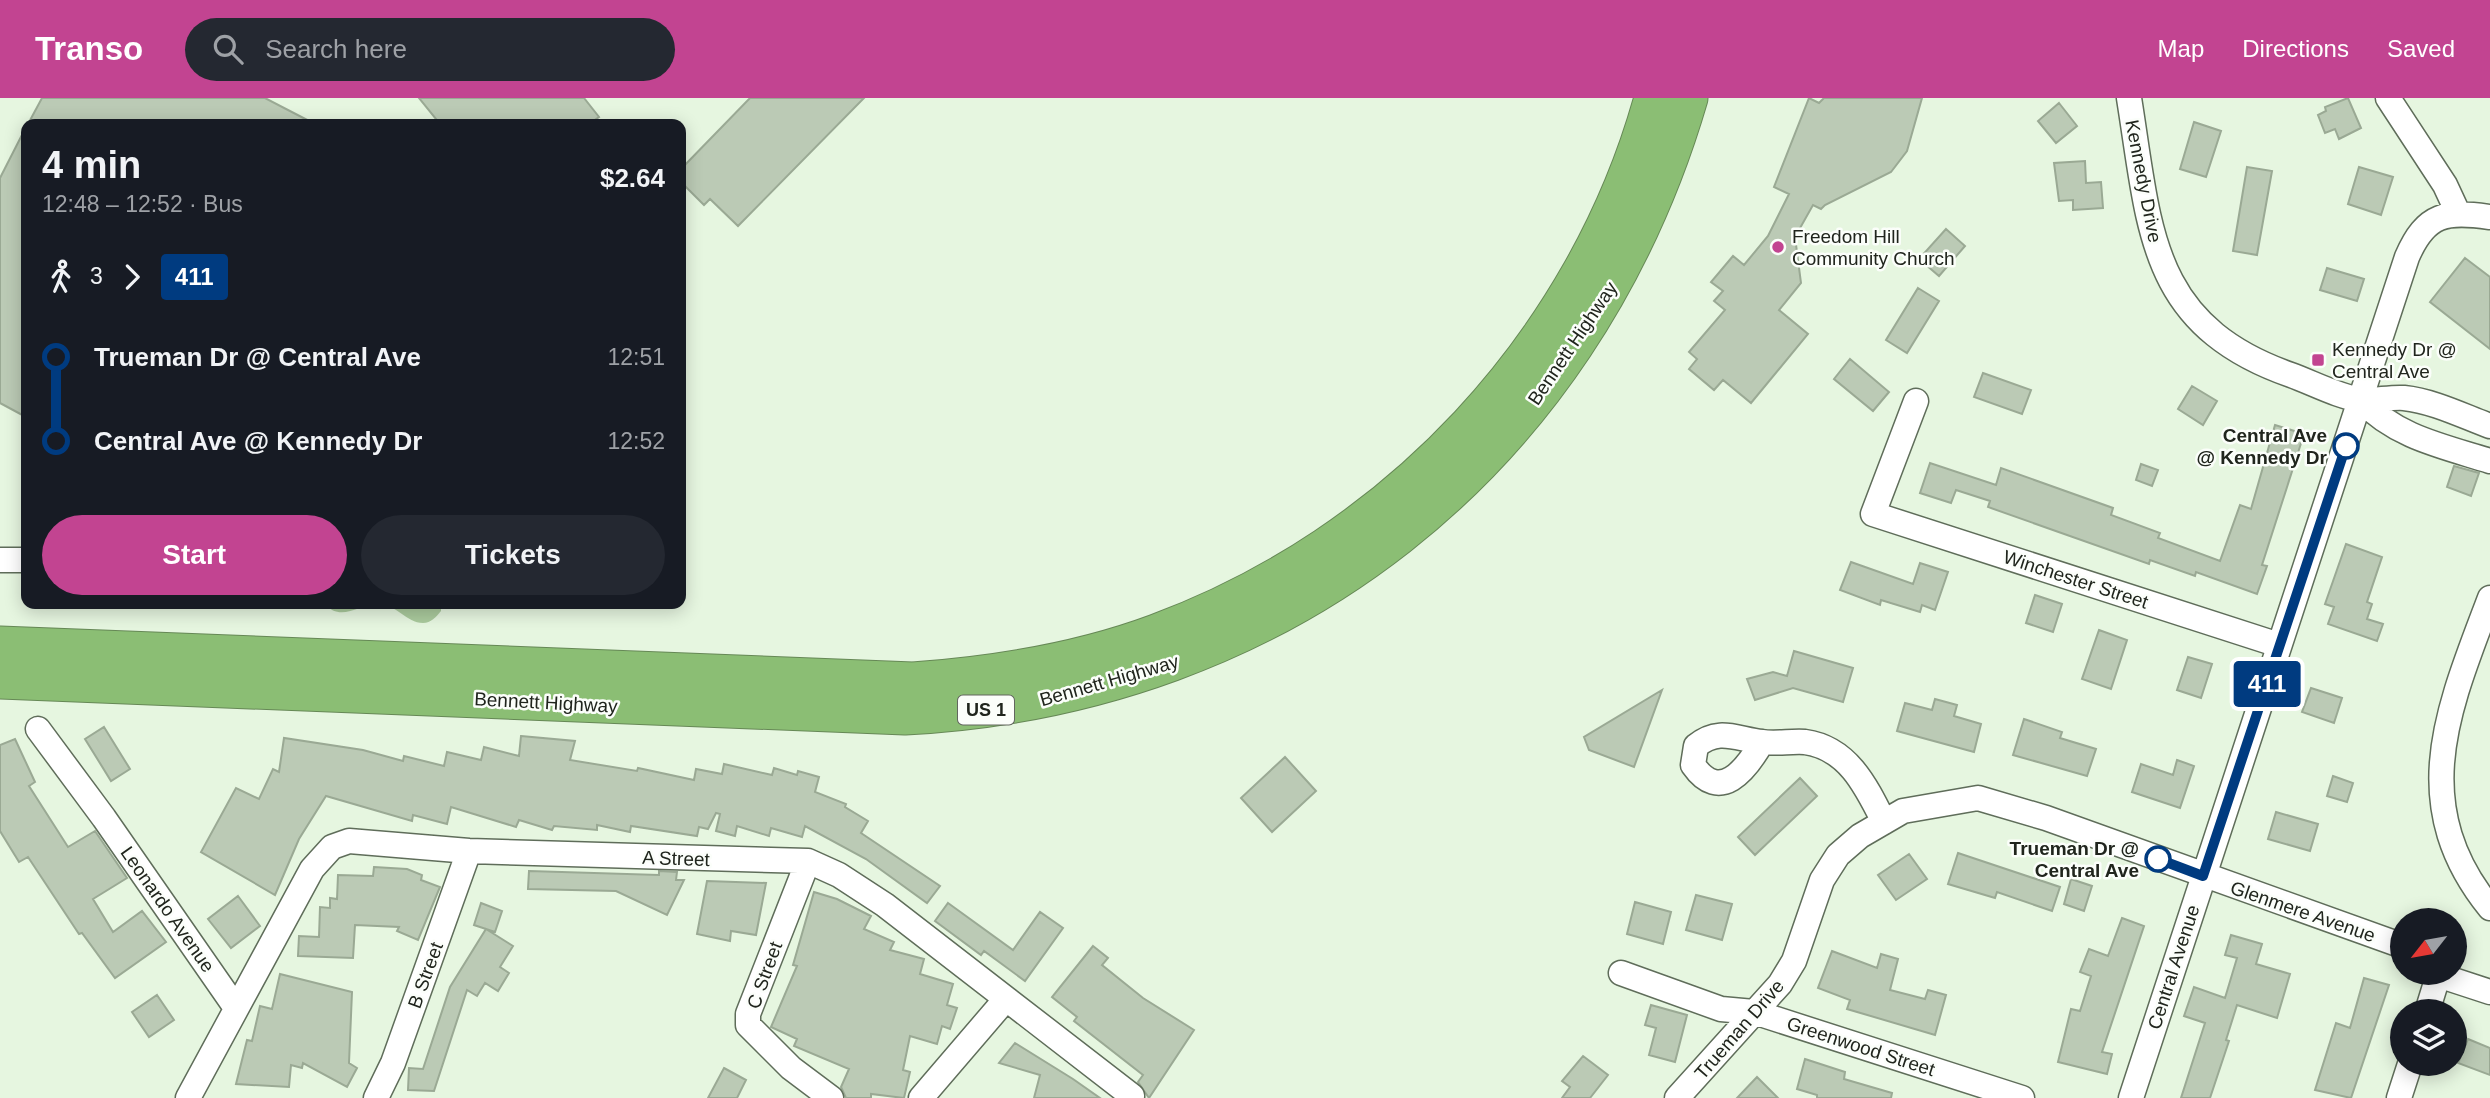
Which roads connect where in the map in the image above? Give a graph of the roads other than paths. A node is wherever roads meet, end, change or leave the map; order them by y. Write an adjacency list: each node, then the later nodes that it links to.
1 (1653, 98): 14 (highway, Bennett Highway / US 1)
2 (1689, 98): 16 (highway, Bennett Highway / US 1)
3 (2129, 98): 7 (street, Kennedy Drive)
4 (2388, 98): 5 (street)
5 (2458, 213): 6 (street, Central Avenue); 7 (street, Central Avenue)
6 (2490, 216)
7 (2361, 400): 9 (street, Kennedy Drive); 10 (street, Kennedy Drive); 15 (street, Central Avenue)
8 (1916, 401): 15 (street, Winchester Street)
9 (2490, 426)
10 (2490, 461)
11 (0, 560): 12 (street)
12 (21, 560)
13 (2490, 598): 23 (street)
14 (0, 645)
15 (2279, 645): 22 (street, Central Avenue)
16 (0, 680)
17 (38, 729): 29 (street, Leonardo Avenue)
18 (1762, 742): 19 (street)
19 (1884, 822): 22 (street, Trueman Drive); 30 (street, Trueman Drive)
20 (469, 850): 21 (street, A Street); 29 (street, A Street); 34 (street, B Street)
21 (808, 861): 28 (street, A Street); 35 (street, C Street)
22 (2203, 876): 24 (street, Glenmere Avenue); 39 (street, Central Avenue)
23 (2490, 908)
24 (2390, 941)
25 (1621, 973): 30 (street, Greenwood Street)
26 (2468, 984): 27 (street)
27 (2490, 992)
28 (1005, 1000): 32 (street, A Street); 36 (street)
29 (236, 1008): 33 (street)
30 (1754, 1012): 37 (street, Trueman Drive); 38 (street, Greenwood Street)
31 (2406, 1076): 40 (street)
32 (1132, 1096)
33 (188, 1098)
34 (376, 1098)
35 (831, 1098)
36 (921, 1098)
37 (1677, 1098)
38 (2022, 1098)
39 (2131, 1098)
40 (2399, 1098)

